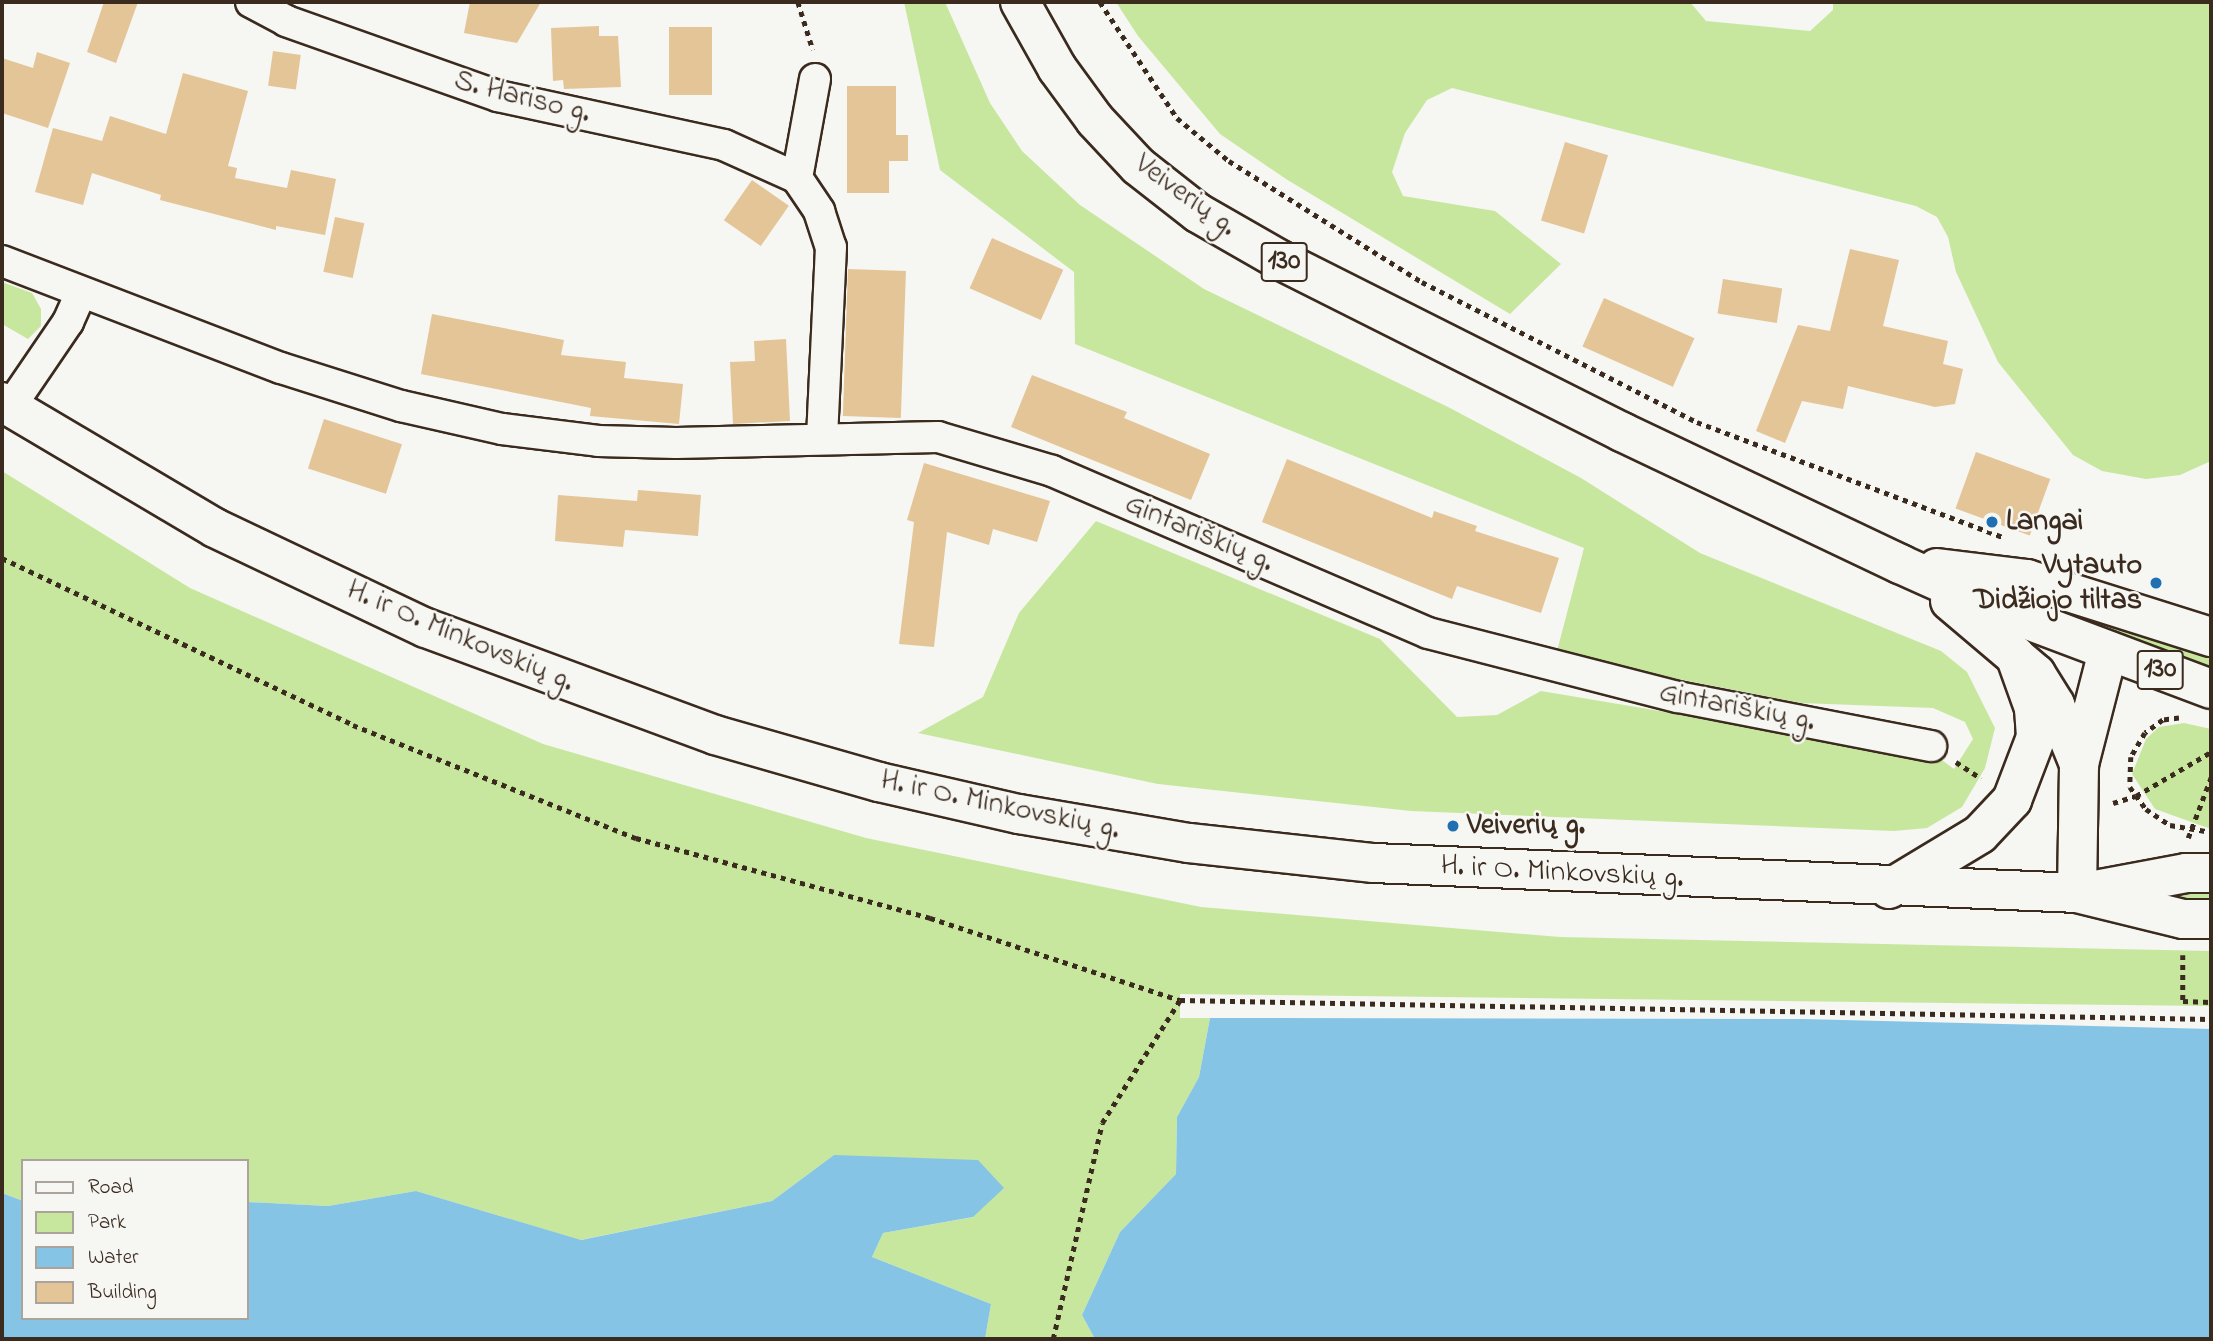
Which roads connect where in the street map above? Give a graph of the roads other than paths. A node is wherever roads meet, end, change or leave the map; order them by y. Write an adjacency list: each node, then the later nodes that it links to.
1 (251, 2): 4 (street, S. Hariso g.)
2 (1020, 2): 9 (main road, Veiverių g. / 130)
3 (815, 79): 4 (street)
4 (797, 178): 8 (street)
5 (2, 261): 6 (street)
6 (81, 293): 7 (street); 8 (street)
7 (6, 405): 18 (main road, H. ir O. Minkovskių g.)
8 (822, 439): 15 (street, Gintariškių g.)
9 (1900, 564): 10 (main road, Veiverių g. / 130); 12 (main road, Veiverių g. / 130); 13 (main road)
10 (2027, 579): 11 (main road, Veiverių g. / 130); 12 (main road)
11 (2211, 637)
12 (2108, 651): 14 (main road, Veiverių g. / 130); 16 (main road)
13 (2015, 655): 16 (main road); 18 (main road)
14 (2200, 703)
15 (1931, 746)
16 (2078, 764): 19 (main road)
17 (2211, 873): 19 (main road, H. ir O. Minkovskių g.)
18 (1889, 889): 19 (main road, H. ir O. Minkovskių g.)
19 (2077, 893): 20 (main road, H. ir O. Minkovskių g.)
20 (2197, 931)

